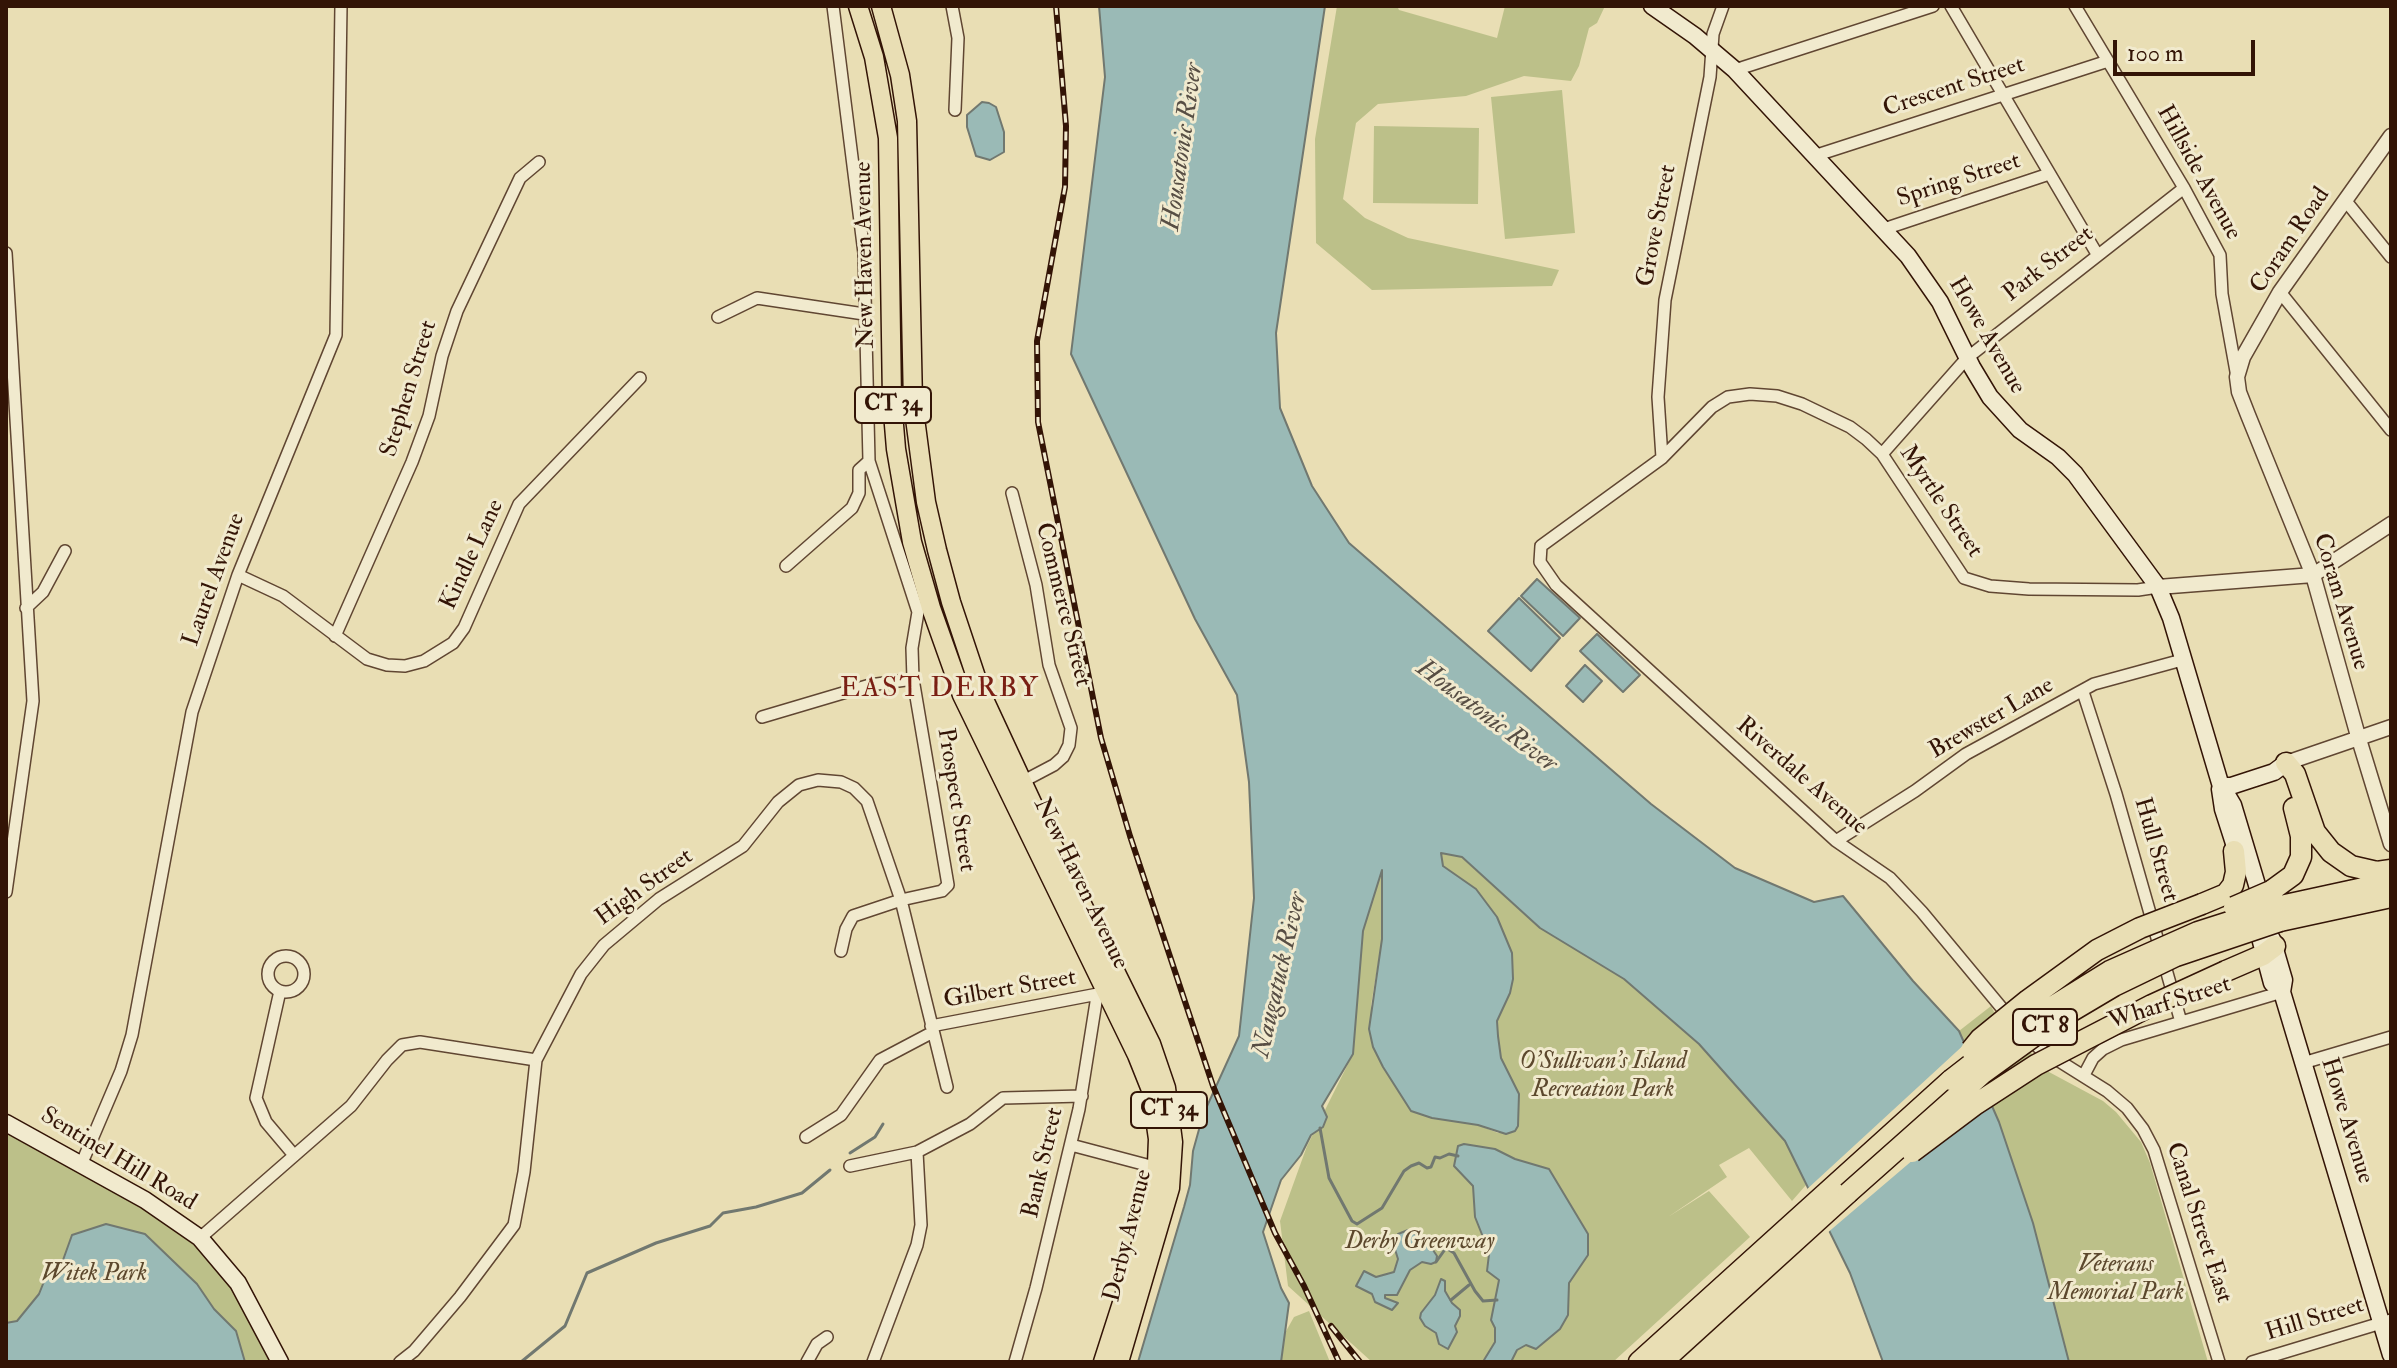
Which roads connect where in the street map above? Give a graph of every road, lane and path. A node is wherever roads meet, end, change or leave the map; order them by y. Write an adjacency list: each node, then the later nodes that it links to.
1 (341, 6): 44 (street, Laurel Avenue)
2 (833, 6): 29 (street)
3 (858, 6): 21 (highway, New Haven Avenue / CT 34)
4 (881, 6): 22 (highway, New Haven Avenue / CT 34)
5 (952, 6): 15 (street)
6 (1652, 6): 11 (main road, Howe Avenue)
7 (1723, 6): 11 (street, Grove Street)
8 (1933, 6): 13 (street)
9 (1951, 6): 14 (street)
10 (2075, 6): 12 (street, Hillside Avenue)
11 (1712, 51): 13 (main road, Howe Avenue); 37 (street, Grove Street)
12 (2108, 61): 14 (street, Crescent Street); 20 (street, Hillside Avenue)
13 (1735, 70): 17 (main road, Howe Avenue)
14 (2004, 95): 17 (street, Crescent Street); 19 (street)
15 (955, 110)
16 (2391, 136): 23 (street, Coram Road)
17 (1814, 156): 24 (main road, Howe Avenue)
18 (539, 162): 50 (street, Stephen Street)
19 (2049, 174): 24 (street, Spring Street); 26 (street)
20 (2184, 188): 26 (street, Park Street); 32 (street, Hillside Avenue)
21 (890, 198): 22 (highway); 49 (highway, New Haven Avenue / CT 34)
22 (910, 199): 47 (highway, New Haven Avenue / CT 34)
23 (2345, 200): 27 (street); 28 (street, Coram Road)
24 (1884, 229): 31 (main road, Howe Avenue)
25 (6, 253): 34 (street)
26 (2097, 254): 31 (street, Park Street)
27 (2391, 257)
28 (2280, 292): 32 (street, Coram Road); 35 (street)
29 (864, 314): 30 (street); 38 (street)
30 (718, 317)
31 (1967, 358): 36 (street, Park Street); 46 (main road, Howe Avenue)
32 (2237, 377): 45 (street, Coram Avenue)
33 (640, 378): 50 (street, Kindle Lane)
34 (10, 391): 48 (street)
35 (2391, 430)
36 (1882, 454): 37 (street, Myrtle Street); 46 (street, Myrtle Street)
37 (1662, 458): 41 (street, Myrtle Street)
38 (869, 461): 43 (street); 49 (street)
39 (1012, 493): 59 (street, Commerce Street)
40 (2391, 524): 45 (street, Myrtle Street)
41 (1548, 540): 60 (street, Riverdale Avenue)
42 (65, 551): 48 (street)
43 (786, 566)
44 (238, 575): 50 (street, Kindle Lane); 88 (street, Laurel Avenue)
45 (2313, 575): 46 (street, Myrtle Street); 56 (street, Coram Avenue)
46 (2158, 587): 51 (main road, Howe Avenue)
47 (951, 602): 49 (street); 59 (highway, New Haven Avenue / CT 34)
48 (26, 608): 65 (street)
49 (924, 610): 52 (street, Prospect Street); 59 (highway, New Haven Avenue / CT 34)
50 (335, 636)
51 (2182, 660): 53 (street, Brewster Lane); 58 (main road, Howe Avenue)
52 (913, 679): 54 (street); 67 (street, Prospect Street)
53 (2083, 692): 60 (street, Brewster Lane); 74 (street, Hull Street)
54 (762, 717)
55 (2391, 727): 56 (street)
56 (2358, 736): 57 (street); 61 (street, Coram Avenue)
57 (2286, 763): 58 (main road); 63 (highway); 68 (highway)
58 (2220, 783): 62 (main road, Howe Avenue); 69 (main road, Howe Avenue)
59 (1015, 786): 72 (highway, New Haven Avenue / CT 34)
60 (1836, 841): 79 (street, Riverdale Avenue)
61 (2391, 844)
62 (2234, 851): 69 (main road, Howe Avenue); 80 (highway, bridge)
63 (2391, 870)
64 (2391, 882): 68 (highway, CT 8)
65 (6, 892)
66 (2391, 897): 68 (highway, CT 8)
67 (901, 900): 70 (street, Prospect Street); 75 (street, High Street); 77 (street, High Street)
68 (2275, 906): 80 (highway, CT 8, bridge); 91 (highway, CT 8, bridge)
69 (2269, 950): 73 (main road, Howe Avenue); 91 (highway, bridge)
70 (841, 951)
71 (280, 991): 87 (street)
72 (1108, 991): 75 (street, Gilbert Street); 82 (street, Bank Street); 90 (highway, Derby Avenue / CT 34); 93 (highway, Derby Avenue / CT 34)
73 (2282, 992): 74 (street, Wharf Street); 78 (main road, Howe Avenue)
74 (2181, 1022): 79 (street, Wharf Street)
75 (932, 1029): 81 (street, High Street); 84 (street, Gilbert Street)
76 (2391, 1037): 78 (street)
77 (536, 1060): 87 (street); 99 (street, High Street)
78 (2303, 1063): 95 (main road, Howe Avenue)
79 (2084, 1075): 108 (street, Canal Street East)
80 (1951, 1080): 94 (highway, CT 8)
81 (947, 1087)
82 (1082, 1096): 85 (street, Bank Street); 86 (street)
83 (6, 1123): 88 (main road, Sentinel Hill Road)
84 (806, 1137)
85 (1071, 1145): 90 (street); 102 (street, Bank Street)
86 (917, 1152): 89 (street); 101 (street)
87 (293, 1154): 92 (street)
88 (81, 1165): 92 (main road, Sentinel Hill Road)
89 (850, 1166)
90 (1158, 1168): 93 (highway, Derby Avenue / CT 34)
91 (1848, 1193): 94 (highway, CT 8)
92 (200, 1238): 98 (main road, Sentinel Hill Road)
93 (1148, 1241): 103 (highway, Derby Avenue / CT 34); 104 (highway, Derby Avenue / CT 34)
94 (1719, 1298): 105 (highway); 106 (highway, CT 8); 107 (highway, CT 8)
95 (2386, 1322): 97 (main road, Howe Avenue); 109 (street, Hill Street)
96 (827, 1337): 100 (street)
97 (2391, 1355)
98 (280, 1362)
99 (400, 1362)
100 (807, 1362)
101 (873, 1362)
102 (1015, 1362)
103 (1103, 1362)
104 (1119, 1362)
105 (1626, 1362)
106 (1639, 1362)
107 (1662, 1362)
108 (2219, 1362)
109 (2252, 1362)

